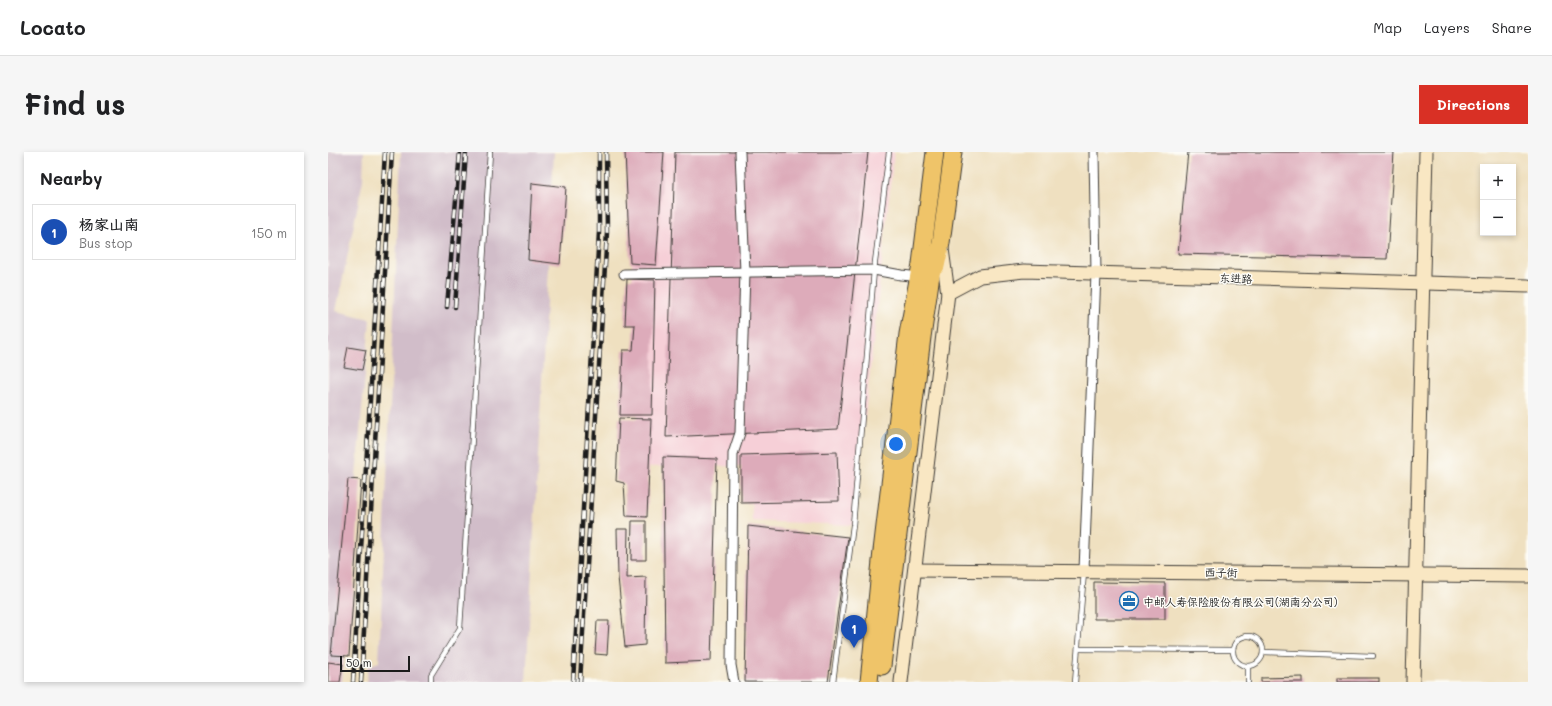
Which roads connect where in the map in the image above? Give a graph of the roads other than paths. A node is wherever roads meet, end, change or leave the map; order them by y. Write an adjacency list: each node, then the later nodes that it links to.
1 (490, 152): 29 (lane)
2 (740, 152): 13 (street)
3 (888, 152): 12 (lane)
4 (924, 152): 11 (highway)
5 (935, 152): 11 (highway)
6 (946, 152): 11 (highway)
7 (953, 152): 10 (highway)
8 (1094, 152): 15 (street)
9 (1426, 152): 16 (street)
10 (941, 243): 18 (street); 19 (highway)
11 (922, 268): 12 (street); 19 (highway); 19 (highway)
12 (874, 270): 13 (street); 31 (lane)
13 (745, 272): 14 (street); 30 (street)
14 (624, 274)
15 (1096, 274): 16 (street, 东进路); 18 (street, 东进路); 21 (street)
16 (1423, 284): 17 (street, 东进路); 22 (street)
17 (1528, 286)
18 (948, 293): 20 (street)
19 (915, 336): 32 (highway); 33 (highway)
20 (915, 570): 21 (street, 西子街); 34 (street)
21 (1084, 570): 22 (street, 西子街); 24 (lane)
22 (1416, 574): 23 (street, 西子街); 37 (street)
23 (1528, 576)
24 (1078, 649): 25 (lane); 35 (lane)
25 (1232, 650): 26 (lane); 28 (lane)
26 (1263, 652): 27 (lane); 28 (lane)
27 (1373, 656)
28 (1248, 666): 36 (lane)
29 (430, 682)
30 (734, 682)
31 (833, 682)
32 (870, 682)
33 (880, 682)
34 (901, 682)
35 (1075, 682)
36 (1248, 682)
37 (1414, 682)

